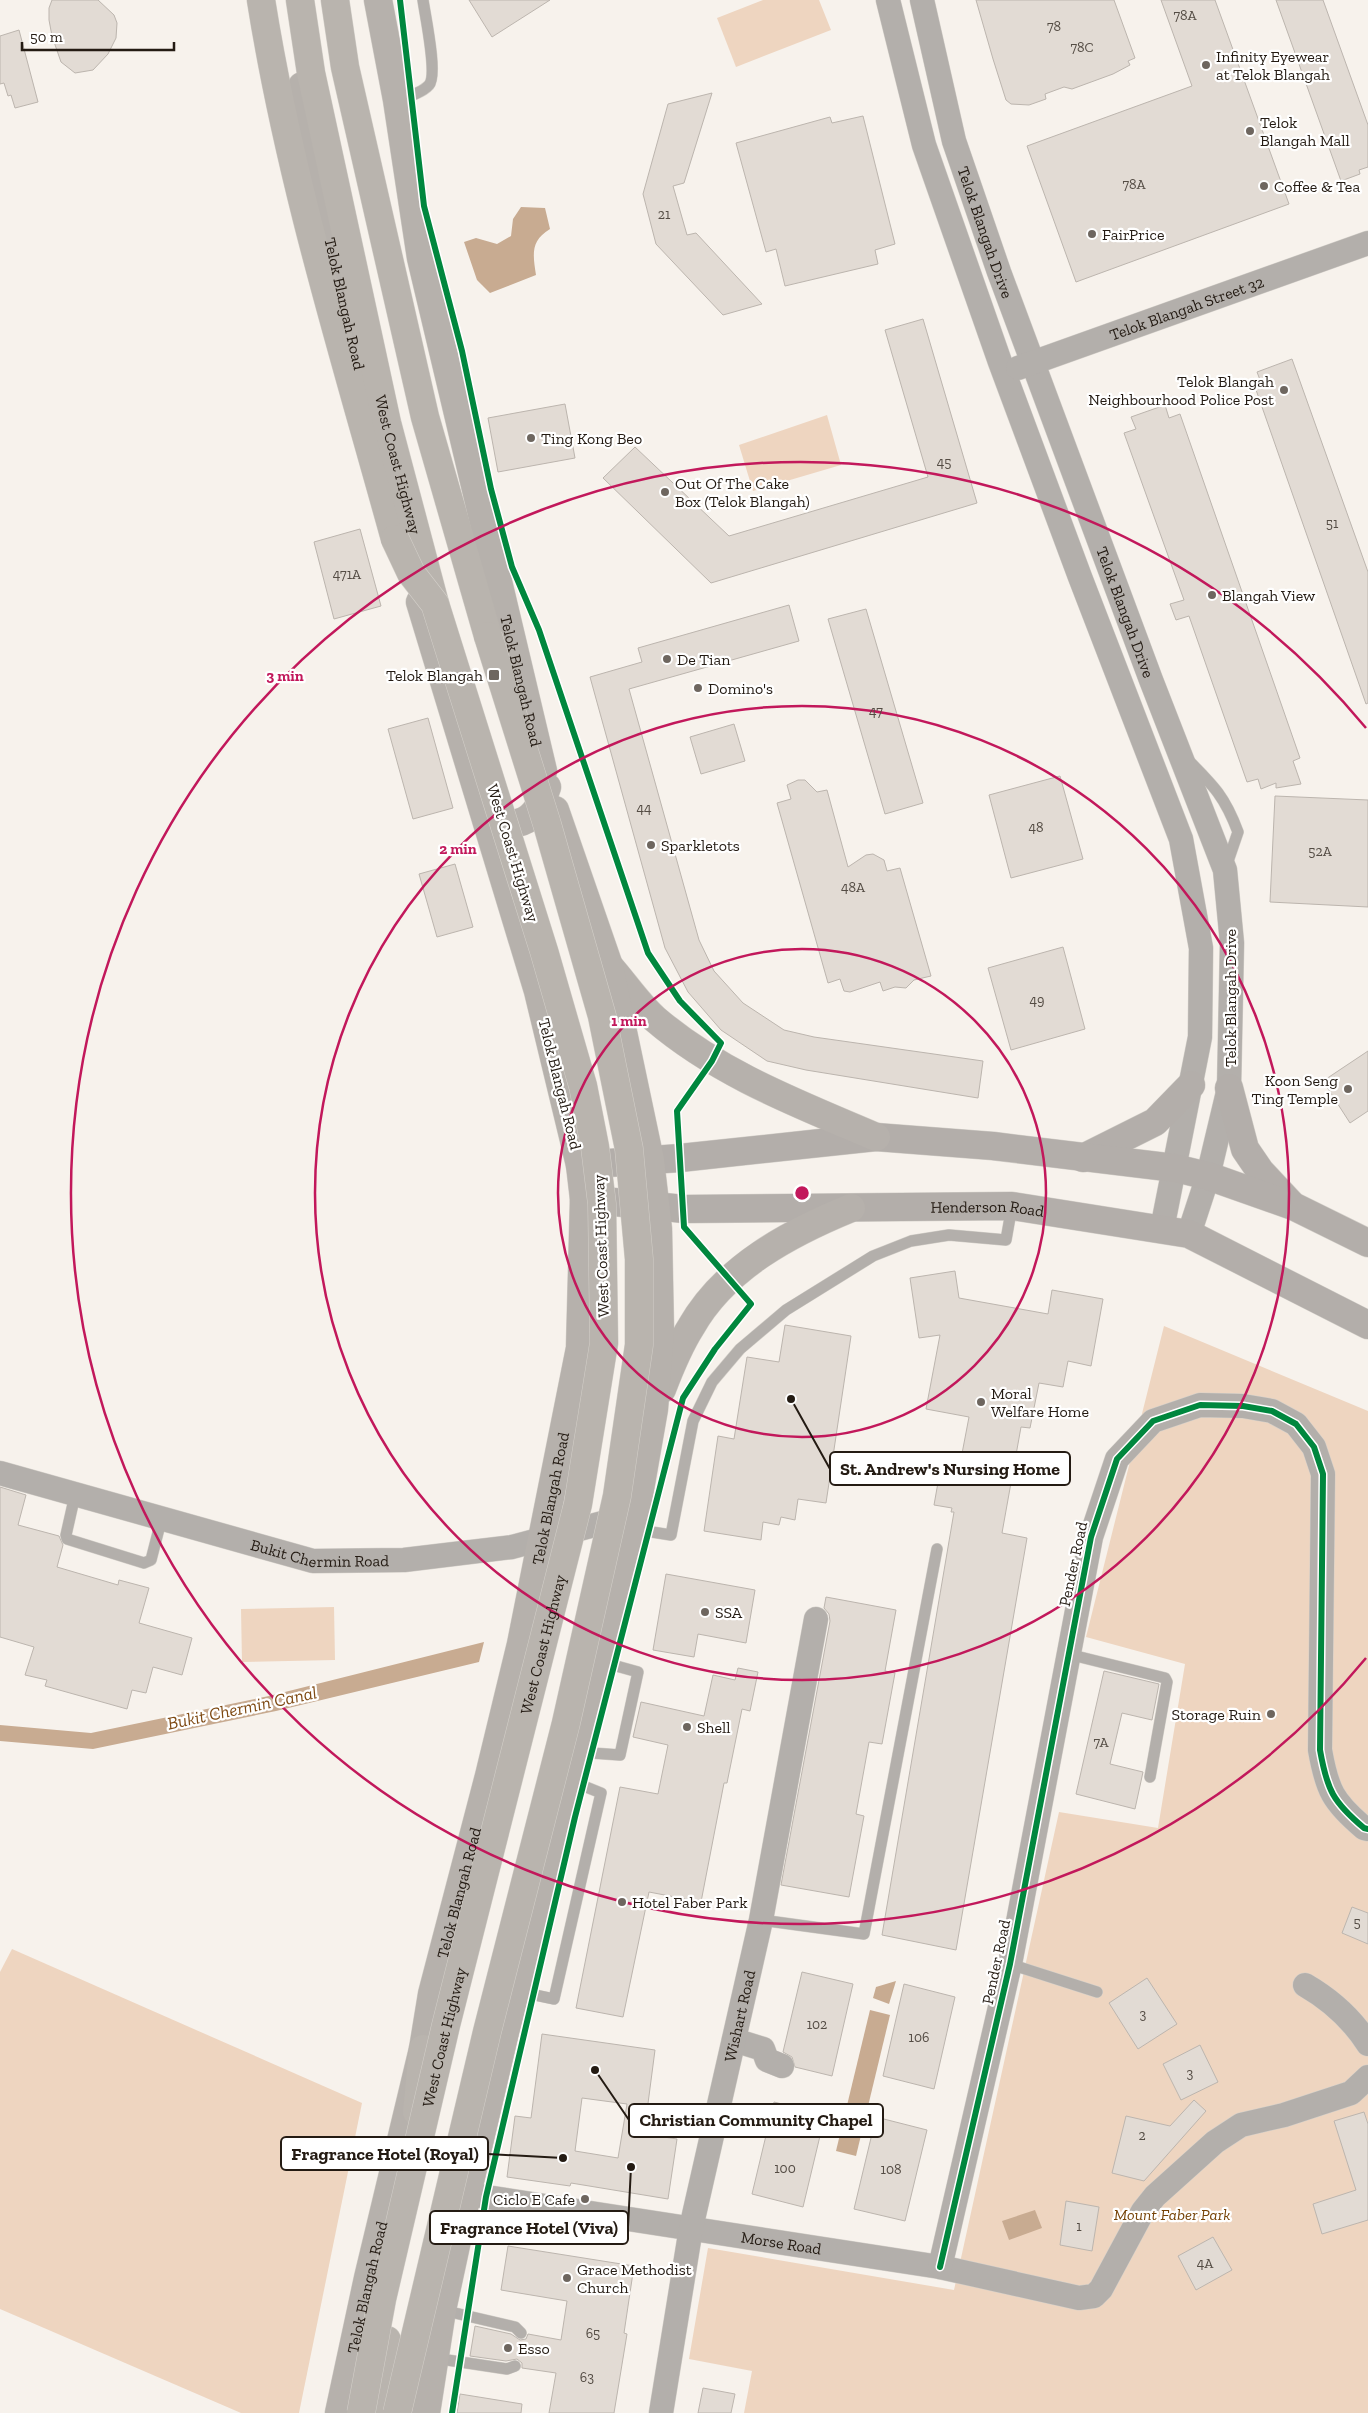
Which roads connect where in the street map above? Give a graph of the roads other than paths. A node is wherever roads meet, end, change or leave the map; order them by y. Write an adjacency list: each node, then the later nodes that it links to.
1 (262, 0): 13 (highway, bridge)
2 (289, 0): 15 (main road, Telok Blangah Road)
3 (300, 0): 13 (highway, West Coast Highway)
4 (335, 0): 69 (highway, West Coast Highway, bridge)
5 (378, 0): 9 (main road, Telok Blangah Road)
6 (423, 0): 9 (lane)
7 (888, 0): 12 (street, Telok Blangah Drive)
8 (922, 0): 11 (street, Telok Blangah Drive)
9 (397, 100): 14 (main road, Telok Blangah Road)
10 (1368, 243): 11 (street, Telok Blangah Street 32)
11 (1033, 362): 12 (street, Telok Blangah Street 32); 18 (street, Telok Blangah Drive)
12 (1005, 373): 17 (street, Telok Blangah Drive)
13 (435, 604): 67 (highway, West Coast Highway, bridge)
14 (547, 787): 15 (main road); 16 (main road, Telok Blangah Road)
15 (487, 821): 22 (main road, Telok Blangah Road)
16 (609, 966): 19 (main road); 21 (main road, Telok Blangah Road)
17 (1191, 1085): 20 (main road); 23 (street, Telok Blangah Drive)
18 (1229, 1088): 24 (street, Telok Blangah Drive); 28 (main road)
19 (876, 1137): 20 (main road); 21 (main road)
20 (1083, 1158): 23 (main road)
21 (650, 1160): 22 (main road); 26 (main road, Telok Blangah Road)
22 (580, 1165): 25 (main road, Telok Blangah Road)
23 (1174, 1168): 24 (main road); 30 (street, Telok Blangah Drive)
24 (1208, 1176): 28 (main road); 31 (street, Telok Blangah Drive)
25 (584, 1199): 26 (main road, Henderson Road); 40 (main road, Telok Blangah Road)
26 (656, 1206): 29 (main road, Henderson Road); 34 (main road, Telok Blangah Road)
27 (1012, 1206): 29 (main road, Henderson Road); 30 (main road, Henderson Road); 39 (lane)
28 (1292, 1206): 32 (main road)
29 (851, 1208): 34 (main road)
30 (1162, 1229): 31 (main road, Henderson Road)
31 (1189, 1234): 33 (main road, Henderson Road)
32 (1368, 1243)
33 (1368, 1325)
34 (654, 1409): 37 (main road, Telok Blangah Road)
35 (0, 1473): 36 (street, Bukit Chermin Road)
36 (75, 1495): 38 (street, Bukit Chermin Road); 38 (lane)
37 (639, 1500): 39 (main road, Telok Blangah Road); 40 (street, Bukit Chermin Road)
38 (162, 1517): 40 (street, Bukit Chermin Road)
39 (633, 1529): 44 (main road, Telok Blangah Road)
40 (543, 1539): 55 (main road, Telok Blangah Road)
41 (937, 1549): 49 (lane)
42 (816, 1619): 49 (street, Wishart Road)
43 (1068, 1654): 46 (lane); 48 (street, Pender Road); 50 (street, Pender Road)
44 (602, 1662): 45 (main road, Telok Blangah Road); 45 (lane)
45 (578, 1752): 47 (main road, Telok Blangah Road)
46 (1150, 1777)
47 (569, 1780): 52 (main road, Telok Blangah Road); 52 (lane)
48 (1368, 1830)
49 (761, 1920): 56 (street, Wishart Road)
50 (1010, 1964): 53 (lane); 61 (street, Pender Road)
51 (1305, 1985): 54 (street)
52 (516, 1991): 59 (main road, Telok Blangah Road)
53 (1098, 1992)
54 (1368, 2044)
55 (423, 2049): 66 (main road, Telok Blangah Road); 68 (highway)
56 (732, 2050): 57 (street); 60 (street, Wishart Road)
57 (774, 2063)
58 (1368, 2077): 61 (street, Morse Road)
59 (467, 2194): 60 (street, Morse Road); 62 (main road, Telok Blangah Road)
60 (690, 2228): 61 (street, Morse Road); 71 (street, Wishart Road)
61 (940, 2268)
62 (442, 2310): 63 (lane); 64 (main road, Telok Blangah Road)
63 (521, 2333)
64 (434, 2358): 65 (lane); 70 (main road, Telok Blangah Road)
65 (515, 2366)
66 (339, 2413)
67 (361, 2413)
68 (376, 2413)
69 (397, 2413)
70 (426, 2413)
71 (661, 2413)

